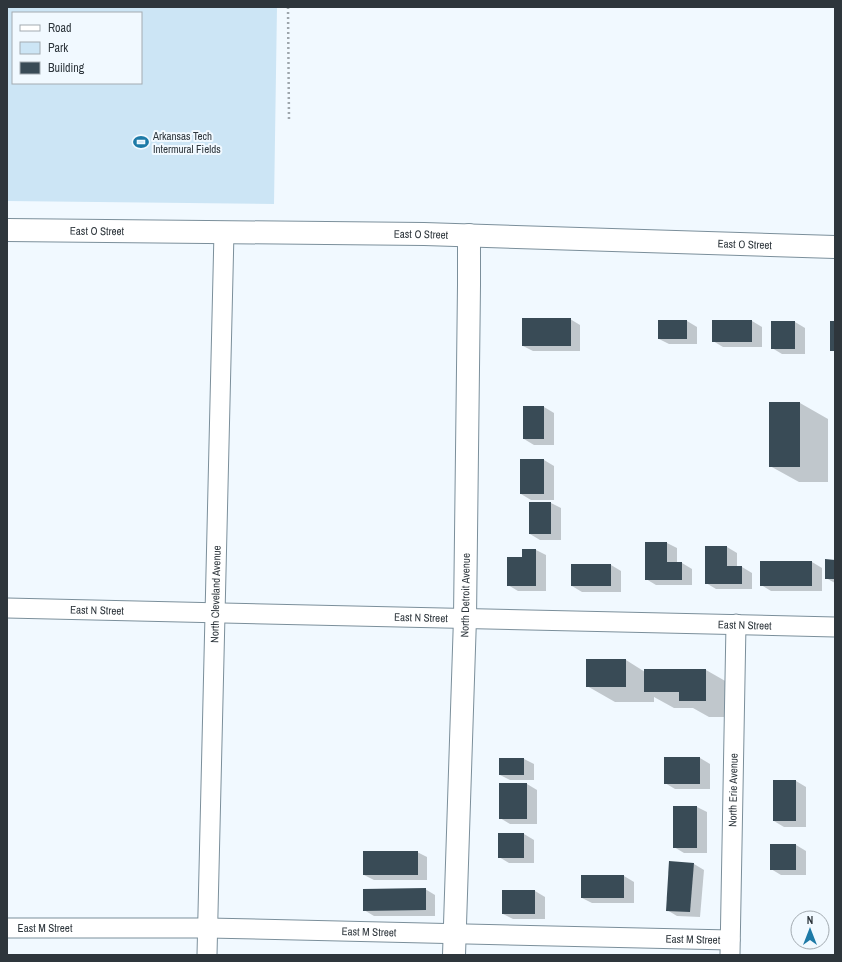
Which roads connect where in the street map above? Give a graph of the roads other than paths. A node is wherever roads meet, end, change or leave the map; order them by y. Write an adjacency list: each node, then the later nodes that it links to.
1 (7, 230): 2 (street, East O Street)
2 (224, 232): 3 (street, East O Street); 6 (street, North Cleveland Avenue)
3 (469, 235): 4 (street, East O Street); 7 (street, North Detroit Avenue)
4 (835, 247)
5 (7, 608): 6 (street, East N Street)
6 (216, 613): 7 (street, East N Street); 11 (street, North Cleveland Avenue)
7 (465, 618): 8 (street, East N Street); 12 (street, North Detroit Avenue)
8 (736, 624): 9 (street, East N Street); 13 (street, North Erie Avenue)
9 (835, 627)
10 (7, 928): 11 (street, East M Street)
11 (208, 928): 12 (street, East M Street); 14 (street, North Cleveland Avenue)
12 (454, 944): 13 (street, East M Street)
13 (730, 947)
14 (207, 955)

